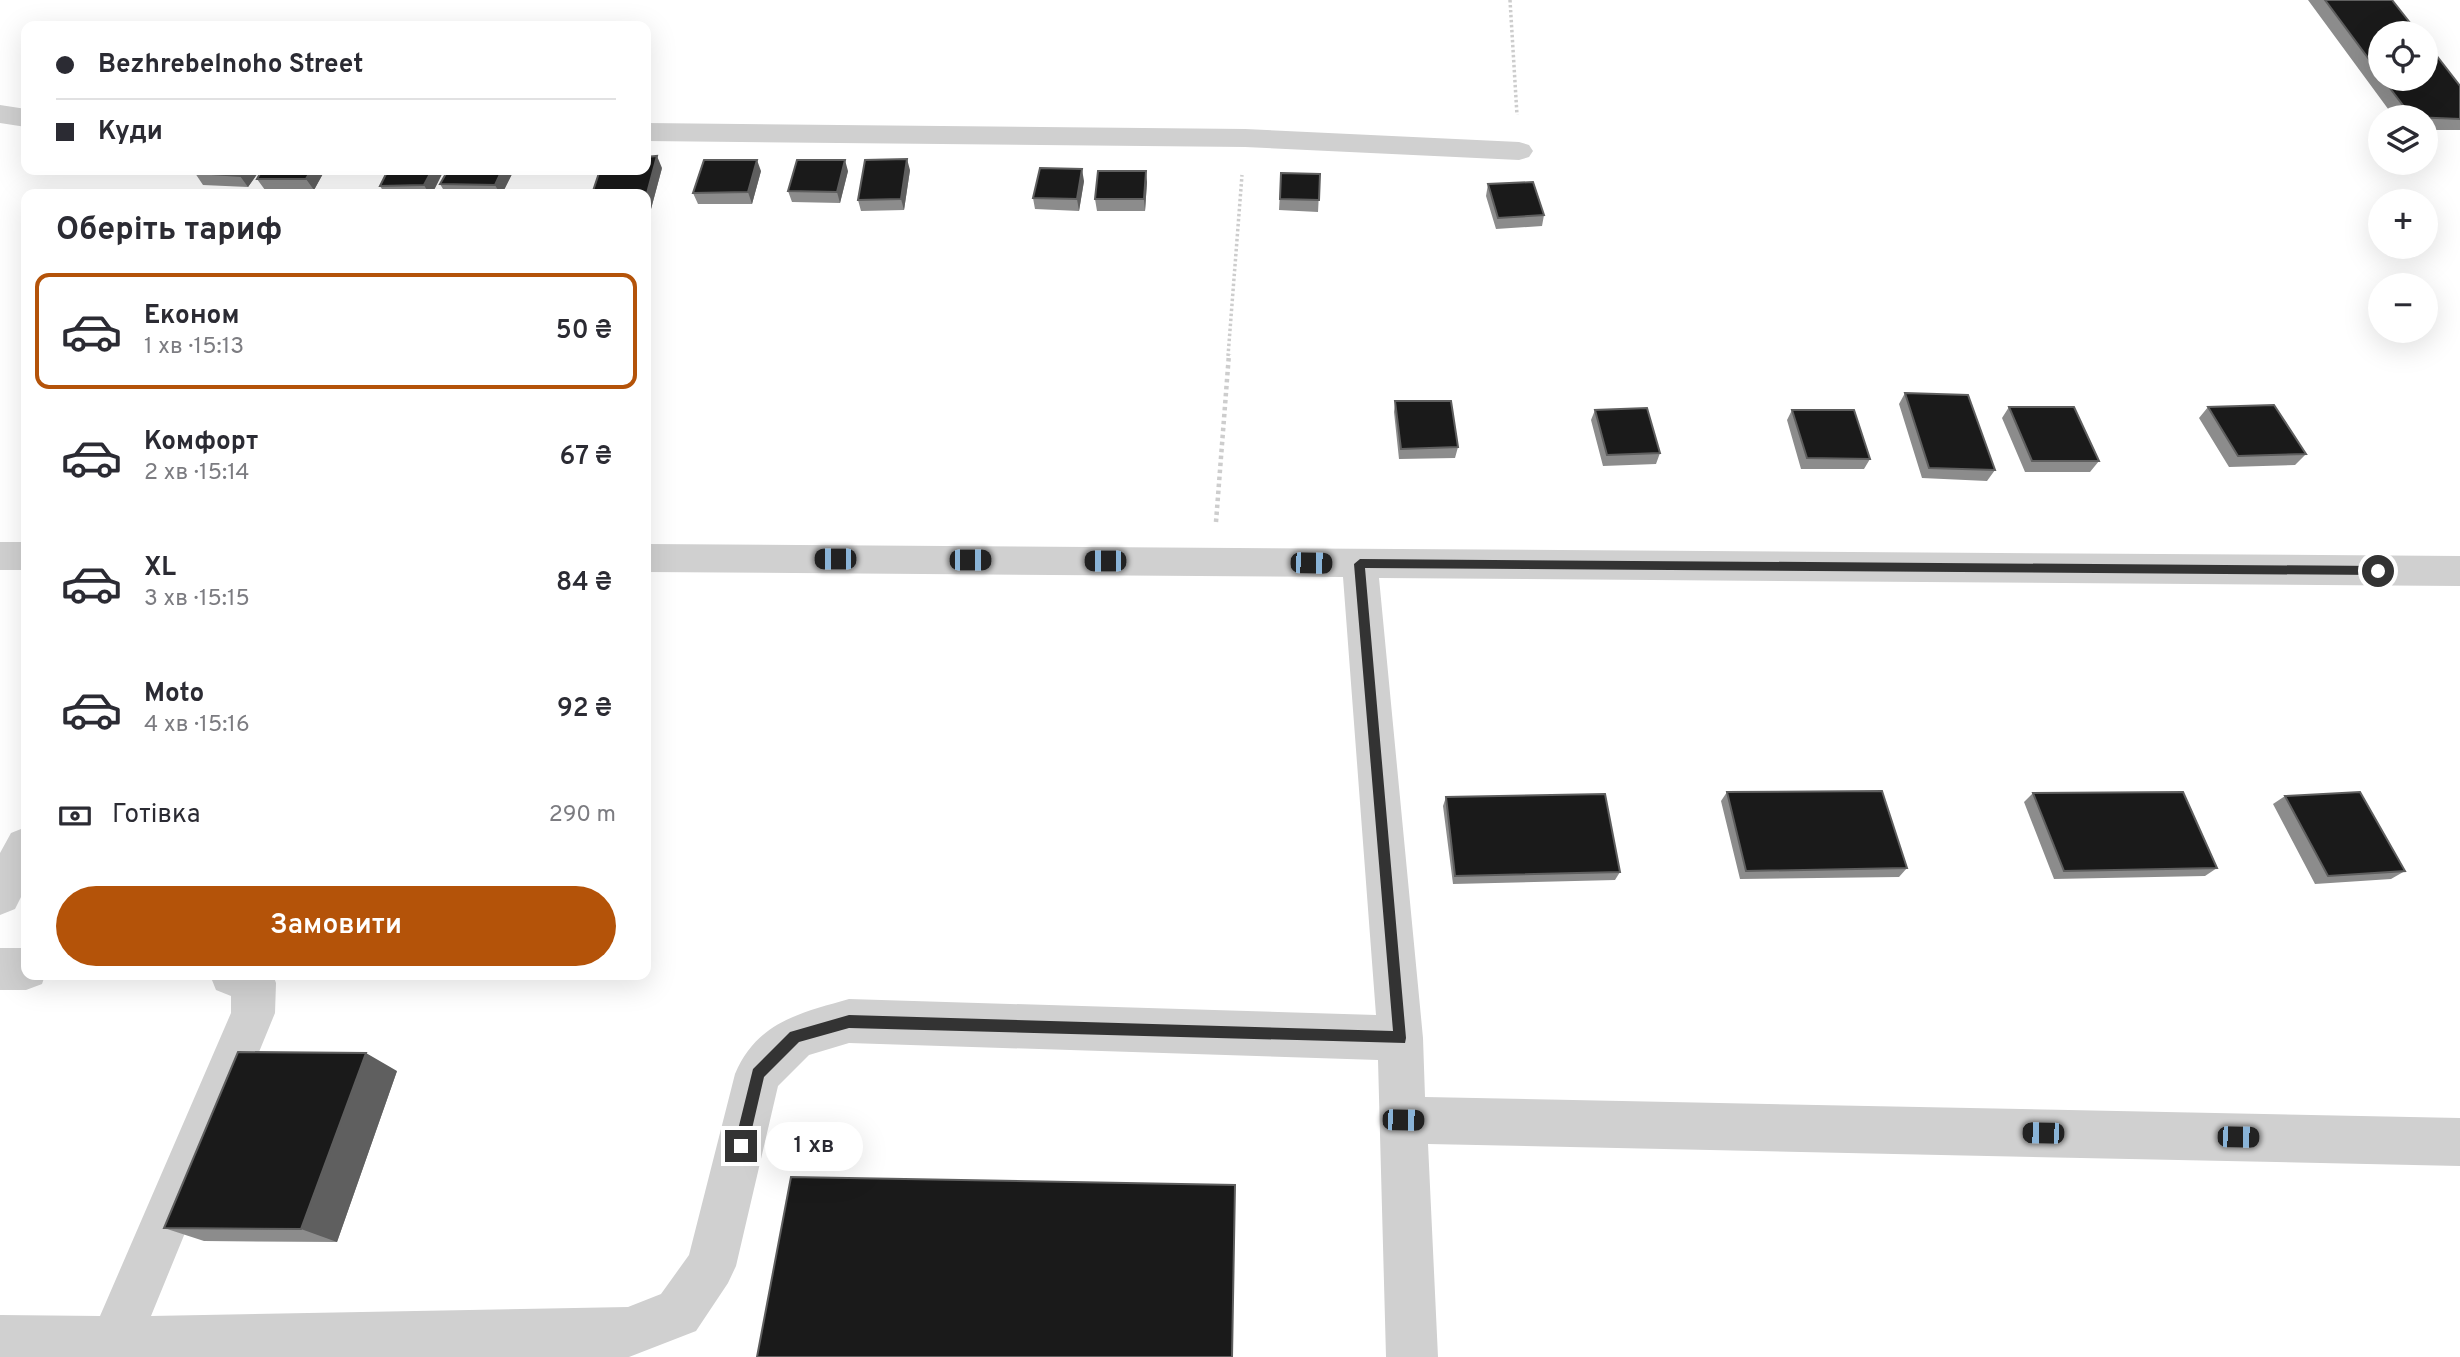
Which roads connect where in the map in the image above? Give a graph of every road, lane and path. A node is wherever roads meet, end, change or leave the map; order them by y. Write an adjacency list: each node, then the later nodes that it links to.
1 (1510, 0): 6 (path)
2 (0, 114): 3 (street)
3 (21, 117)
4 (651, 132): 5 (street)
5 (1245, 138): 6 (street); 10 (path)
6 (1519, 151)
7 (0, 556): 8 (street)
8 (21, 556)
9 (651, 558): 10 (street)
10 (1213, 562): 11 (street)
11 (1360, 564): 12 (street); 18 (street)
12 (2460, 571)
13 (21, 855): 14 (street)
14 (0, 895)
15 (0, 969): 16 (street)
16 (21, 969)
17 (246, 980): 22 (street)
18 (1400, 1038): 19 (street); 22 (street)
19 (1403, 1120): 20 (street); 23 (street)
20 (2460, 1142)
21 (0, 1340): 22 (street)
22 (115, 1342)
23 (1412, 1357)

